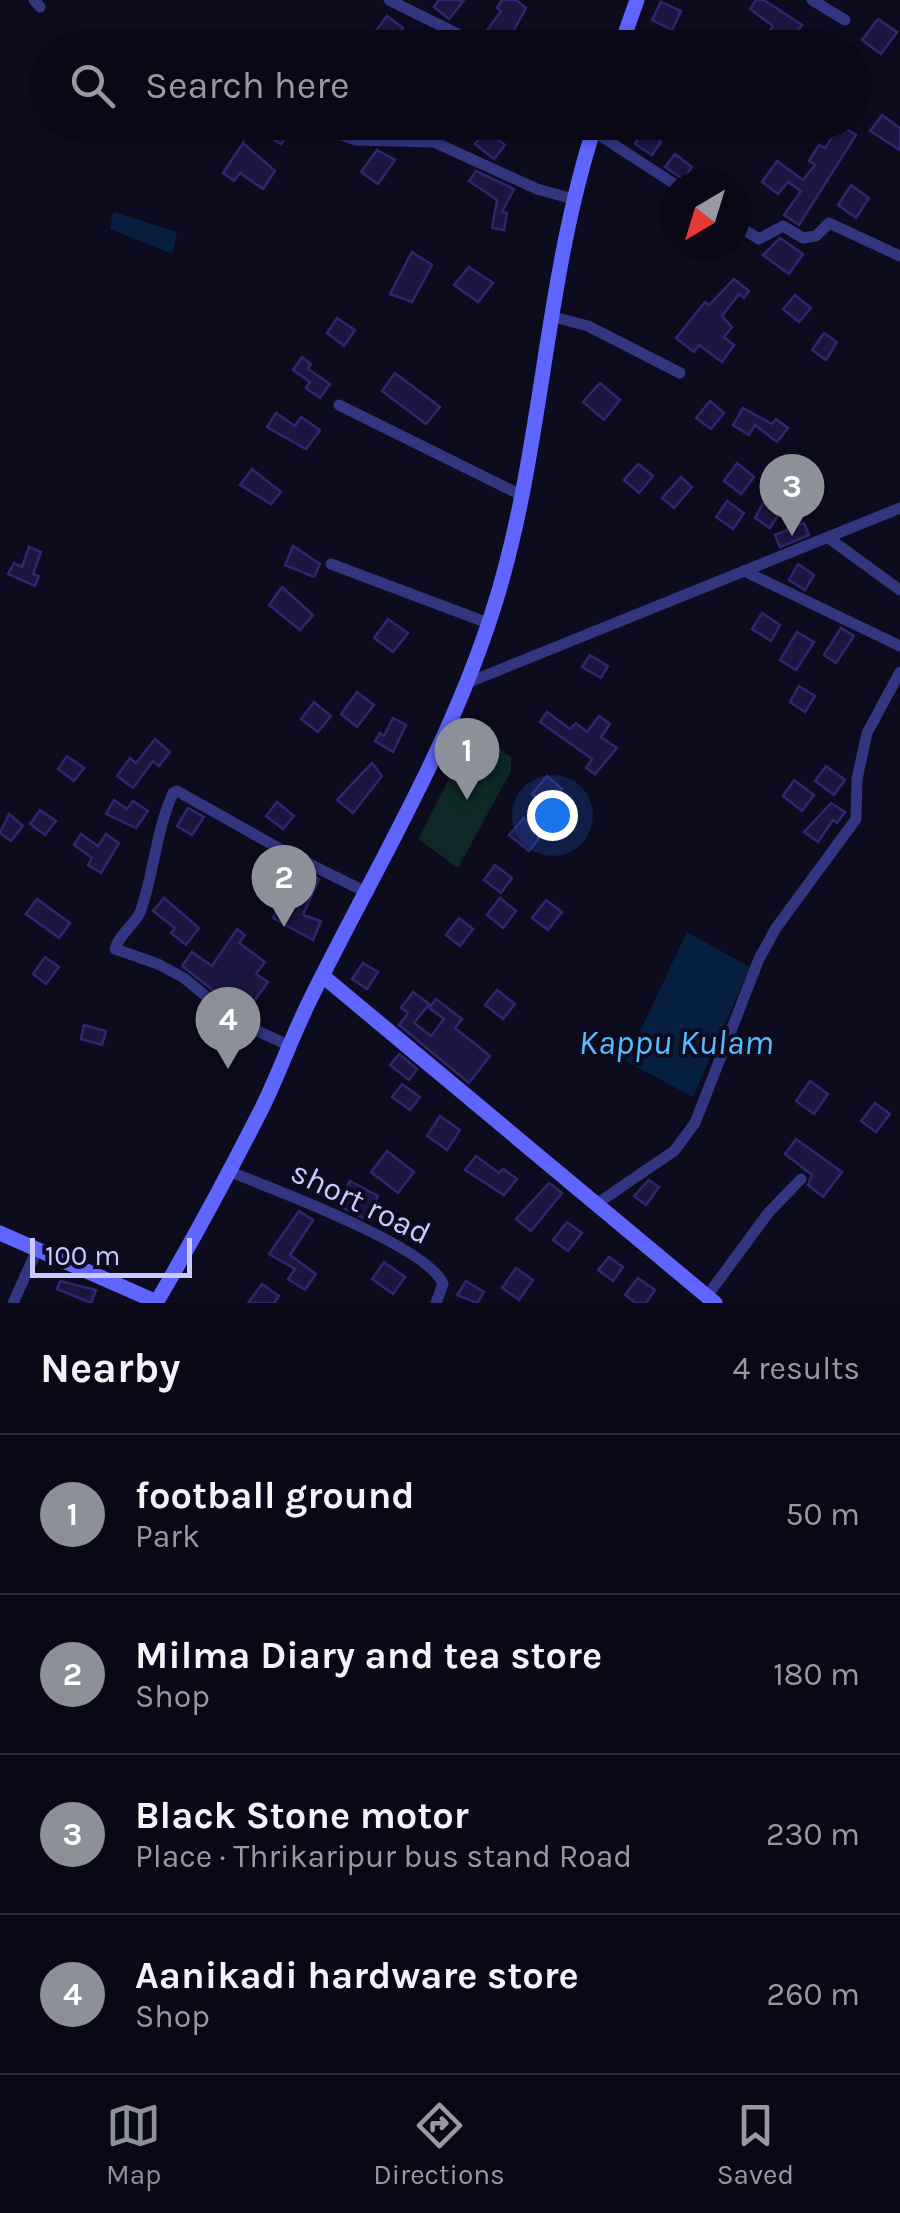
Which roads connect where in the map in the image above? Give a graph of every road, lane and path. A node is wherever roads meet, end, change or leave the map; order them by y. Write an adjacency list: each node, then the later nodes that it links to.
1 (388, 0): 5 (street)
2 (637, 0): 6 (main road)
3 (812, 0): 4 (street)
4 (845, 20)
5 (449, 30)
6 (626, 30)
7 (356, 140): 11 (street)
8 (590, 140): 11 (main road)
9 (612, 140): 10 (street)
10 (660, 174)
11 (573, 199): 14 (main road)
12 (750, 234): 13 (street)
13 (900, 256)
14 (550, 316): 15 (street); 17 (main road)
15 (680, 373)
16 (338, 405): 17 (street)
17 (521, 495): 23 (main road)
18 (900, 508): 19 (street)
19 (830, 539): 21 (street); 22 (street)
20 (331, 564): 23 (street)
21 (744, 572): 24 (street); 26 (street)
22 (900, 590)
23 (488, 623): 26 (main road)
24 (900, 646)
25 (900, 672): 32 (street)
26 (468, 683): 27 (main road)
27 (368, 892): 28 (main road); 29 (street)
28 (324, 977): 29 (main road); 32 (main road)
29 (290, 1046): 30 (main road)
30 (228, 1171): 36 (main road); 38 (street, short road)
31 (802, 1178): 35 (street)
32 (595, 1205): 35 (main road)
33 (0, 1233): 34 (main road)
34 (38, 1250): 36 (main road); 37 (street)
35 (711, 1300)
36 (156, 1302)
37 (13, 1303)
38 (436, 1303)

